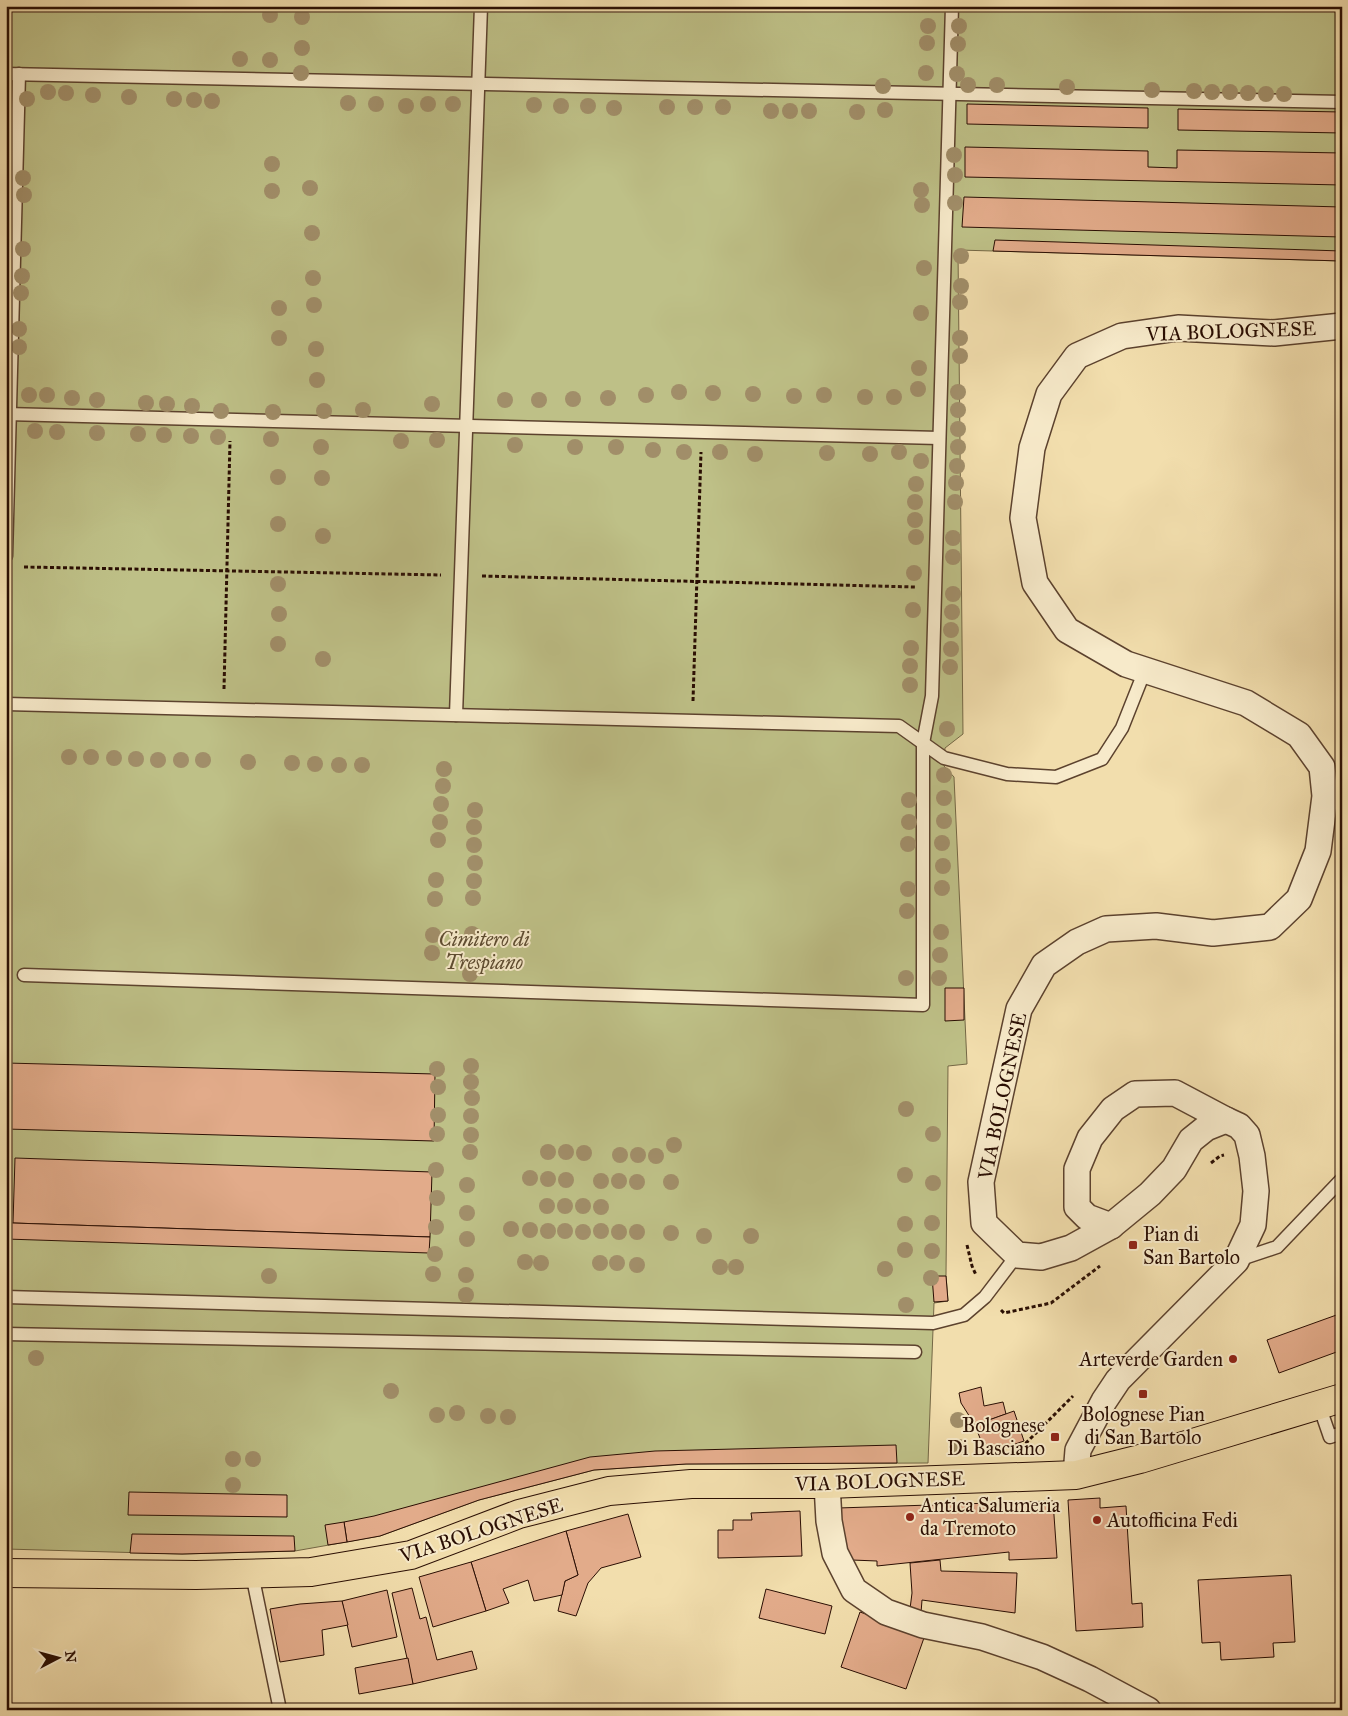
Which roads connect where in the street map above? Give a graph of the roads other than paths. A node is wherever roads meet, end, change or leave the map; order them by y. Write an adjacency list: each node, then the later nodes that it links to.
1 (481, 6): 4 (lane)
2 (952, 6): 5 (lane)
3 (13, 74): 4 (lane); 8 (lane)
4 (479, 84): 5 (lane); 9 (lane)
5 (949, 94): 6 (lane); 10 (lane)
6 (1342, 102)
7 (1342, 326): 12 (street, VIA BOLOGNESE)
8 (8, 414): 9 (lane); 11 (lane)
9 (466, 426): 10 (lane); 14 (lane)
10 (939, 438): 15 (lane)
11 (6, 556)
12 (1145, 670): 15 (lane); 20 (street, VIA BOLOGNESE)
13 (6, 704): 14 (lane)
14 (456, 715): 15 (lane)
15 (923, 743): 16 (lane)
16 (24, 975)
17 (1226, 1120): 19 (street); 19 (street); 21 (street)
18 (1342, 1179): 21 (lane)
19 (1111, 1226): 20 (street)
20 (1017, 1256): 22 (lane)
21 (1236, 1261): 27 (street)
22 (6, 1297)
23 (6, 1334): 24 (lane)
24 (915, 1352)
25 (1330, 1401): 26 (lane, VIA BOLOGNESE); 27 (main road, VIA BOLOGNESE)
26 (1342, 1433)
27 (1076, 1475): 28 (main road, VIA BOLOGNESE)
28 (827, 1484): 30 (main road, VIA BOLOGNESE); 32 (street)
29 (6, 1573): 30 (main road, VIA BOLOGNESE)
30 (252, 1574): 31 (lane)
31 (280, 1710)
32 (1148, 1710)

